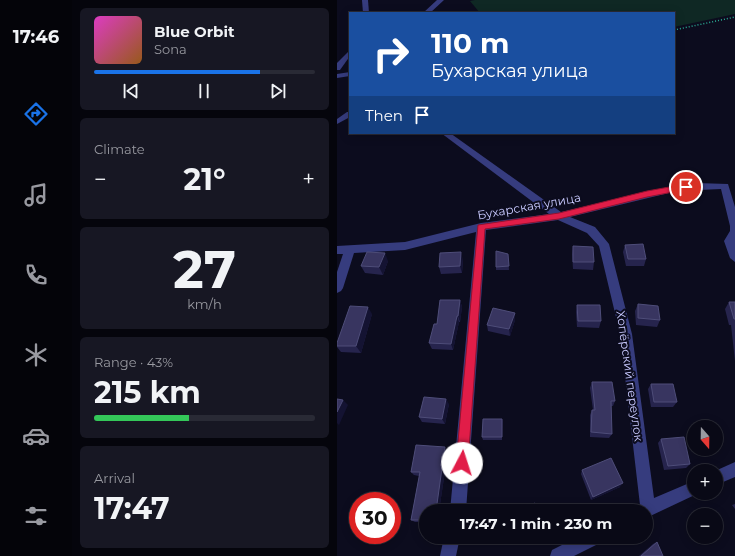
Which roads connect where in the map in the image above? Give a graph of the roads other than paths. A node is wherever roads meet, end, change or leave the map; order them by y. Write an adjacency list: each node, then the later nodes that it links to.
1 (365, 0): 3 (street)
2 (441, 0): 4 (street)
3 (366, 12)
4 (427, 12)
5 (349, 53): 6 (street)
6 (337, 68)
7 (349, 74): 8 (street)
8 (337, 76)
9 (349, 115): 10 (street)
10 (337, 122)
11 (446, 134): 12 (street)
12 (559, 216): 13 (street, Бухарская улица); 16 (street, Бухарская улица); 22 (street, Хопёрский переулок)
13 (481, 227): 15 (street, Бухарская улица); 21 (street)
14 (337, 250): 15 (street, Бухарская улица)
15 (350, 250): 17 (street)
16 (735, 258)
17 (337, 288)
18 (735, 469): 19 (street)
19 (723, 475)
20 (687, 491): 23 (street)
21 (459, 504)
22 (645, 504)
23 (653, 507)
24 (451, 544): 26 (street)
25 (581, 544): 27 (street)
26 (448, 556)
27 (558, 556)

